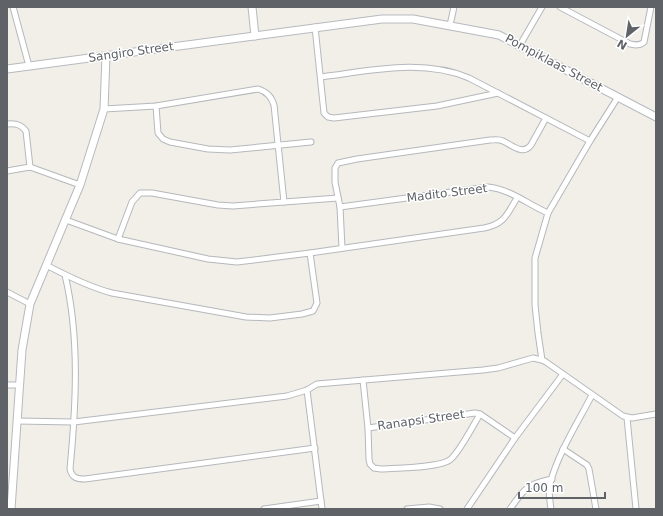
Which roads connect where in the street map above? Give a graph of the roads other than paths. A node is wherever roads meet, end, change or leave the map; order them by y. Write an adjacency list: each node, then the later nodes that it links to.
1 (252, 7): 10 (street)
2 (454, 7): 8 (street)
3 (542, 7): 11 (street)
4 (560, 7): 5 (street)
5 (651, 7)
6 (13, 8): 7 (street); 13 (street)
7 (7, 11)
8 (450, 25): 9 (street, Pompiklaas Street); 11 (street, Pompiklaas Street)
9 (316, 27): 10 (street, Pompiklaas Street); 15 (street)
10 (255, 36): 12 (street, Sangiro Street)
11 (520, 45): 17 (street, Pompiklaas Street)
12 (106, 56): 13 (street, Sangiro Street); 19 (street)
13 (29, 66): 14 (street, Sangiro Street)
14 (7, 69)
15 (321, 77): 16 (street); 16 (street)
16 (498, 93): 21 (street)
17 (618, 98): 20 (street, Pompiklaas Street); 23 (street)
18 (156, 106): 19 (street); 25 (street); 25 (street)
19 (104, 109): 28 (street)
20 (656, 117)
21 (546, 118): 23 (street); 29 (street)
22 (7, 124): 26 (street)
23 (590, 141): 33 (street)
24 (311, 142): 25 (street)
25 (278, 146): 31 (street)
26 (30, 167): 27 (street); 28 (street)
27 (7, 171)
28 (80, 185): 34 (street)
29 (338, 198): 31 (street); 32 (street)
30 (517, 198): 32 (street, Madito Street); 33 (street, Madito Street); 36 (street)
31 (284, 202): 35 (street)
32 (340, 207): 36 (street)
33 (548, 213): 42 (street)
34 (66, 220): 35 (street); 38 (street)
35 (118, 239): 37 (street)
36 (342, 248): 37 (street)
37 (310, 253): 39 (street)
38 (46, 265): 39 (street); 41 (street)
39 (65, 275): 53 (street)
40 (7, 292): 41 (street)
41 (30, 304): 46 (street)
42 (542, 360): 43 (street); 44 (street)
43 (563, 374): 48 (street); 55 (street)
44 (363, 380): 47 (street); 54 (street)
45 (7, 385): 46 (street)
46 (18, 385): 52 (street)
47 (307, 390): 53 (street); 56 (street)
48 (592, 395): 51 (street); 57 (street)
49 (480, 414): 54 (street, Ranapsi Street); 54 (street); 55 (street, Ranapsi Street)
50 (656, 414): 51 (street)
51 (627, 418): 70 (street)
52 (17, 421): 53 (street); 59 (street)
53 (74, 422): 56 (street)
54 (368, 428)
55 (515, 438): 66 (street)
56 (315, 448): 60 (street)
57 (563, 449): 58 (street); 69 (street)
58 (552, 479): 67 (street); 68 (street)
59 (10, 492): 61 (street)
60 (321, 501): 62 (street); 63 (street)
61 (11, 509)
62 (264, 509)
63 (322, 509)
64 (407, 509): 65 (street)
65 (440, 509)
66 (467, 509)
67 (510, 509)
68 (551, 509)
69 (596, 509)
70 (636, 509)

